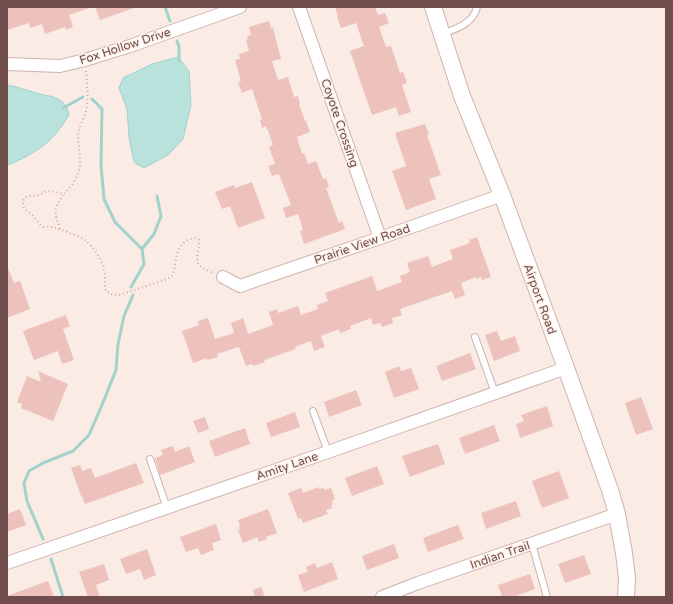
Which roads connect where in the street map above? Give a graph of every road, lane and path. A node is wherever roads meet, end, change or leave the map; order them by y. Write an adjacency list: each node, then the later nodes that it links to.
1 (240, 7): 6 (street, Fox Hollow Drive)
2 (299, 7): 11 (street, Coyote Crossing)
3 (433, 7): 5 (street, Airport Road)
4 (477, 7): 5 (lane)
5 (442, 34): 9 (street, Airport Road)
6 (85, 60): 7 (street, Fox Hollow Drive); 8 (path)
7 (7, 64)
8 (64, 194): 10 (path); 10 (path)
9 (502, 195): 11 (street, Prairie View Road); 14 (street, Airport Road)
10 (60, 229): 12 (path)
11 (380, 238): 12 (street, Prairie View Road)
12 (223, 277)
13 (475, 337): 15 (lane)
14 (566, 368): 15 (street, Amity Lane); 20 (street, Airport Road)
15 (495, 393): 17 (street, Amity Lane)
16 (313, 411): 17 (lane)
17 (328, 452): 19 (street, Amity Lane)
18 (150, 459): 19 (lane)
19 (167, 508): 22 (street, Amity Lane)
20 (617, 514): 21 (street, Indian Trail); 25 (street, Airport Road)
21 (532, 544): 23 (street, Indian Trail); 24 (lane)
22 (7, 563)
23 (382, 597)
24 (547, 597)
25 (626, 597)

